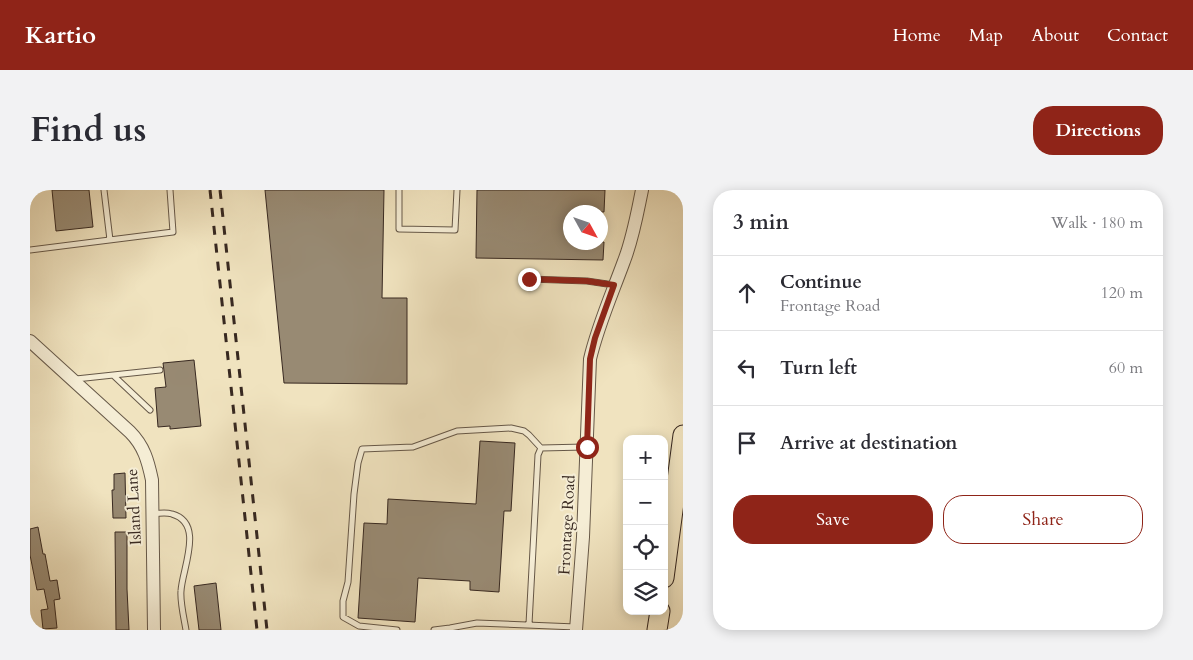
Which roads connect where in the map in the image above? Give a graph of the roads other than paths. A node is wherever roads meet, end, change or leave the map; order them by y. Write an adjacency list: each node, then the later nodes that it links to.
1 (104, 190): 6 (lane)
2 (170, 190): 6 (lane)
3 (400, 190): 4 (lane)
4 (457, 190)
5 (642, 190): 9 (street, Frontage Road)
6 (110, 240): 7 (lane)
7 (30, 250)
8 (529, 279): 9 (lane)
9 (614, 285): 16 (street, Frontage Road)
10 (30, 341): 13 (street, Island Lane)
11 (160, 370): 12 (lane)
12 (114, 376): 13 (lane); 14 (lane)
13 (73, 380): 18 (street, Island Lane)
14 (150, 410)
15 (683, 435): 19 (highway)
16 (587, 447): 17 (lane); 22 (street, Frontage Road)
17 (541, 448): 21 (lane); 25 (lane)
18 (152, 514): 23 (street, Island Lane); 24 (lane)
19 (665, 570)
20 (659, 615): 27 (highway)
21 (529, 624): 22 (lane); 26 (lane)
22 (577, 628)
23 (154, 630)
24 (186, 630)
25 (397, 630)
26 (434, 630)
27 (657, 630)

